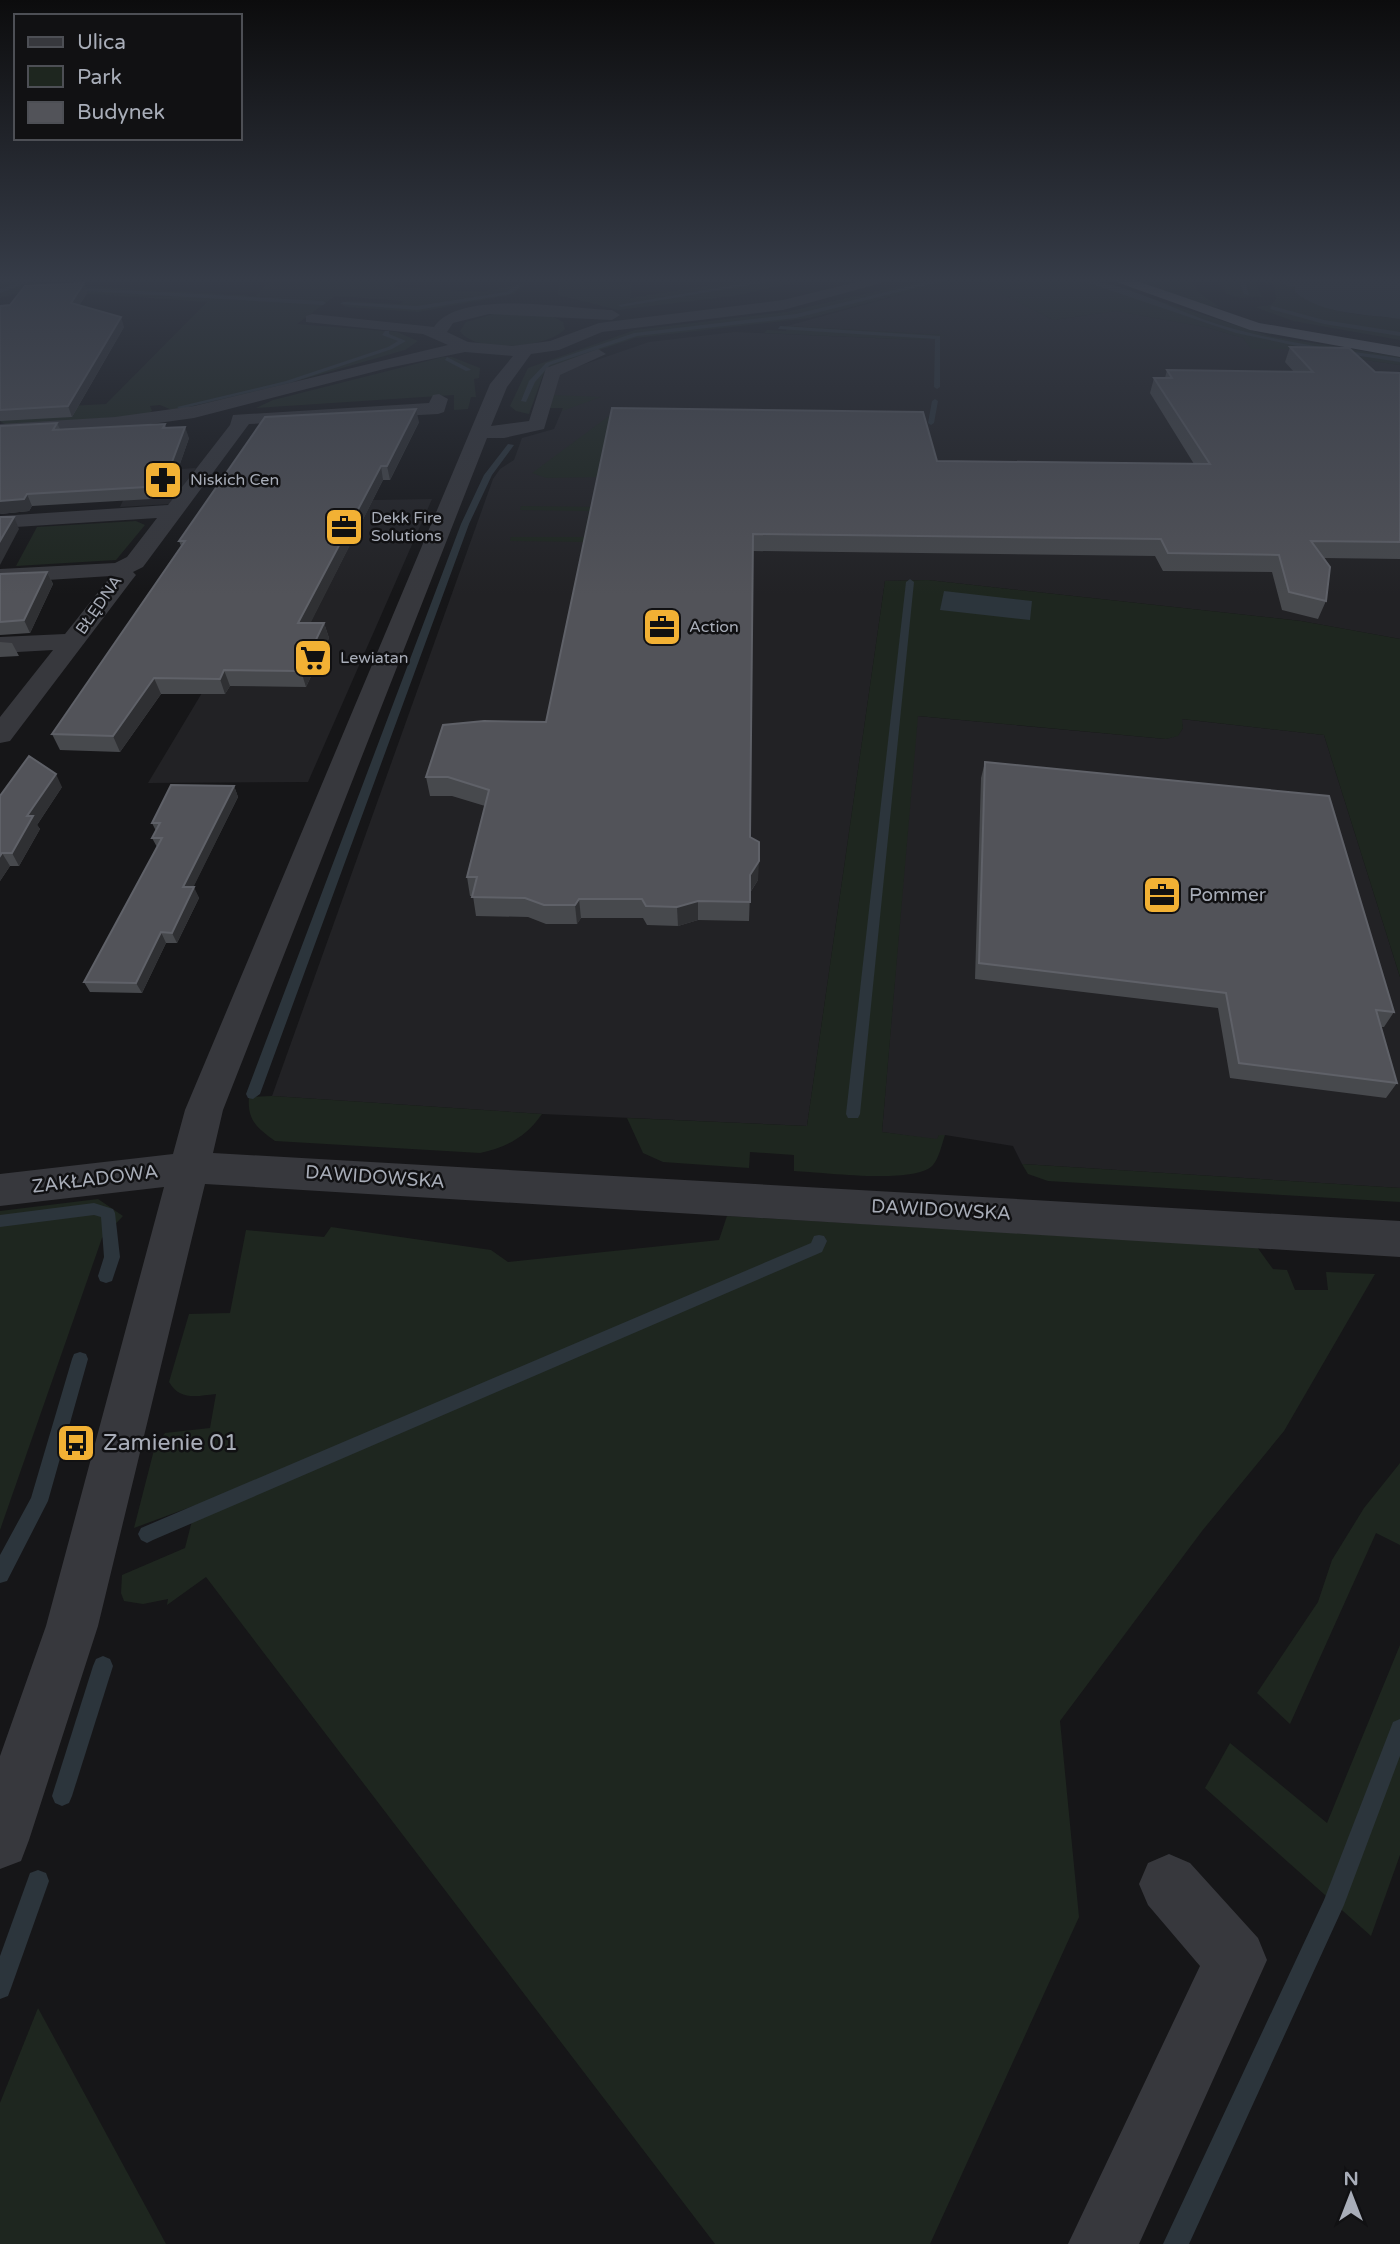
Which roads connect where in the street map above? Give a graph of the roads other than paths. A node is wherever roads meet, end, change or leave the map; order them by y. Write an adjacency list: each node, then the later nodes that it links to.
1 (499, 384): 7 (street)
2 (319, 385): 5 (street)
3 (548, 385): 7 (street)
4 (439, 399): 5 (street)
5 (233, 412): 6 (street); 8 (street)
6 (0, 430)
7 (480, 432): 15 (street)
8 (173, 512): 9 (street); 10 (street)
9 (0, 522)
10 (118, 570): 11 (street, BŁĘDNA); 12 (street, BŁĘDNA)
11 (0, 576)
12 (74, 641): 13 (street); 14 (street, BŁĘDNA)
13 (0, 645)
14 (0, 735)
15 (190, 1168): 16 (street, ZAKŁADOWA); 17 (street, DAWIDOWSKA); 18 (street)
16 (0, 1190)
17 (1400, 1239)
18 (0, 1840)
19 (1168, 1884): 20 (street)
20 (1103, 2244)

